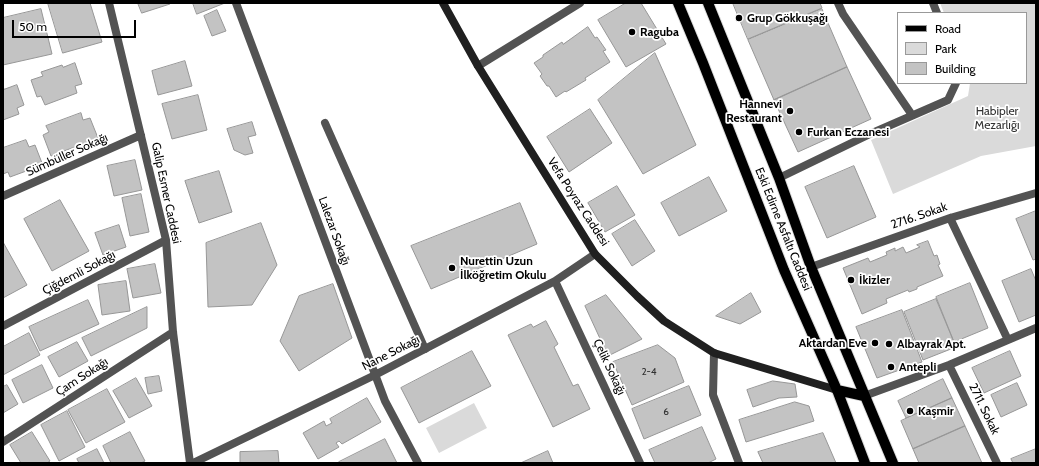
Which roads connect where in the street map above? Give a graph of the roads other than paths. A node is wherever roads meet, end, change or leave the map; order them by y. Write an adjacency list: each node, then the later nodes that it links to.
1 (109, 3): 12 (street, Galip Esmer Caddesi)
2 (236, 3): 28 (street, Lalezar Sokağı)
3 (443, 3): 8 (main road, Vefa Poyraz Caddesi)
4 (580, 3): 8 (street)
5 (678, 3): 29 (main road, Eski Edirne Asfaltı Caddesi)
6 (708, 3): 13 (main road, Eski Edirne Asfaltı Caddesi)
7 (838, 3): 10 (street)
8 (478, 66): 18 (main road, Vefa Poyraz Caddesi)
9 (956, 84): 10 (street)
10 (912, 116): 13 (street)
11 (325, 123): 25 (street)
12 (141, 135): 15 (street, Sümbüller Sokağı); 17 (street, Galip Esmer Caddesi)
13 (779, 178): 19 (main road, Eski Edirne Asfaltı Caddesi)
14 (1036, 193): 16 (street, 2716. Sokak)
15 (3, 196)
16 (950, 218): 19 (street, 2716. Sokak); 24 (street)
17 (166, 240): 21 (street, Çiğdemli Sokağı); 23 (street, Galip Esmer Caddesi)
18 (595, 254): 20 (street, Nane Sokağı); 26 (main road, Vefa Poyraz Caddesi)
19 (811, 267): 30 (main road, Eski Edirne Asfaltı Caddesi)
20 (555, 281): 25 (street, Nane Sokağı); 35 (street, Çelik Sokağı)
21 (3, 326)
22 (1036, 328): 24 (street)
23 (173, 332): 31 (street, Çam Sokağı); 32 (street, Galip Esmer Caddesi)
24 (1008, 340): 27 (street)
25 (425, 348): 28 (street, Nane Sokağı)
26 (714, 353): 29 (main road, Vefa Poyraz Caddesi); 36 (street)
27 (949, 365): 30 (street); 39 (street, 2711. Sokak)
28 (375, 375): 33 (street, Nane Sokağı); 34 (street, Lalezar Sokağı)
29 (837, 390): 30 (main road); 37 (main road, Eski Edirne Asfaltı Caddesi)
30 (864, 396): 38 (main road, Eski Edirne Asfaltı Caddesi)
31 (3, 442)
32 (190, 463)
33 (193, 463)
34 (418, 463)
35 (640, 463)
36 (739, 463)
37 (865, 463)
38 (893, 463)
39 (997, 463)

